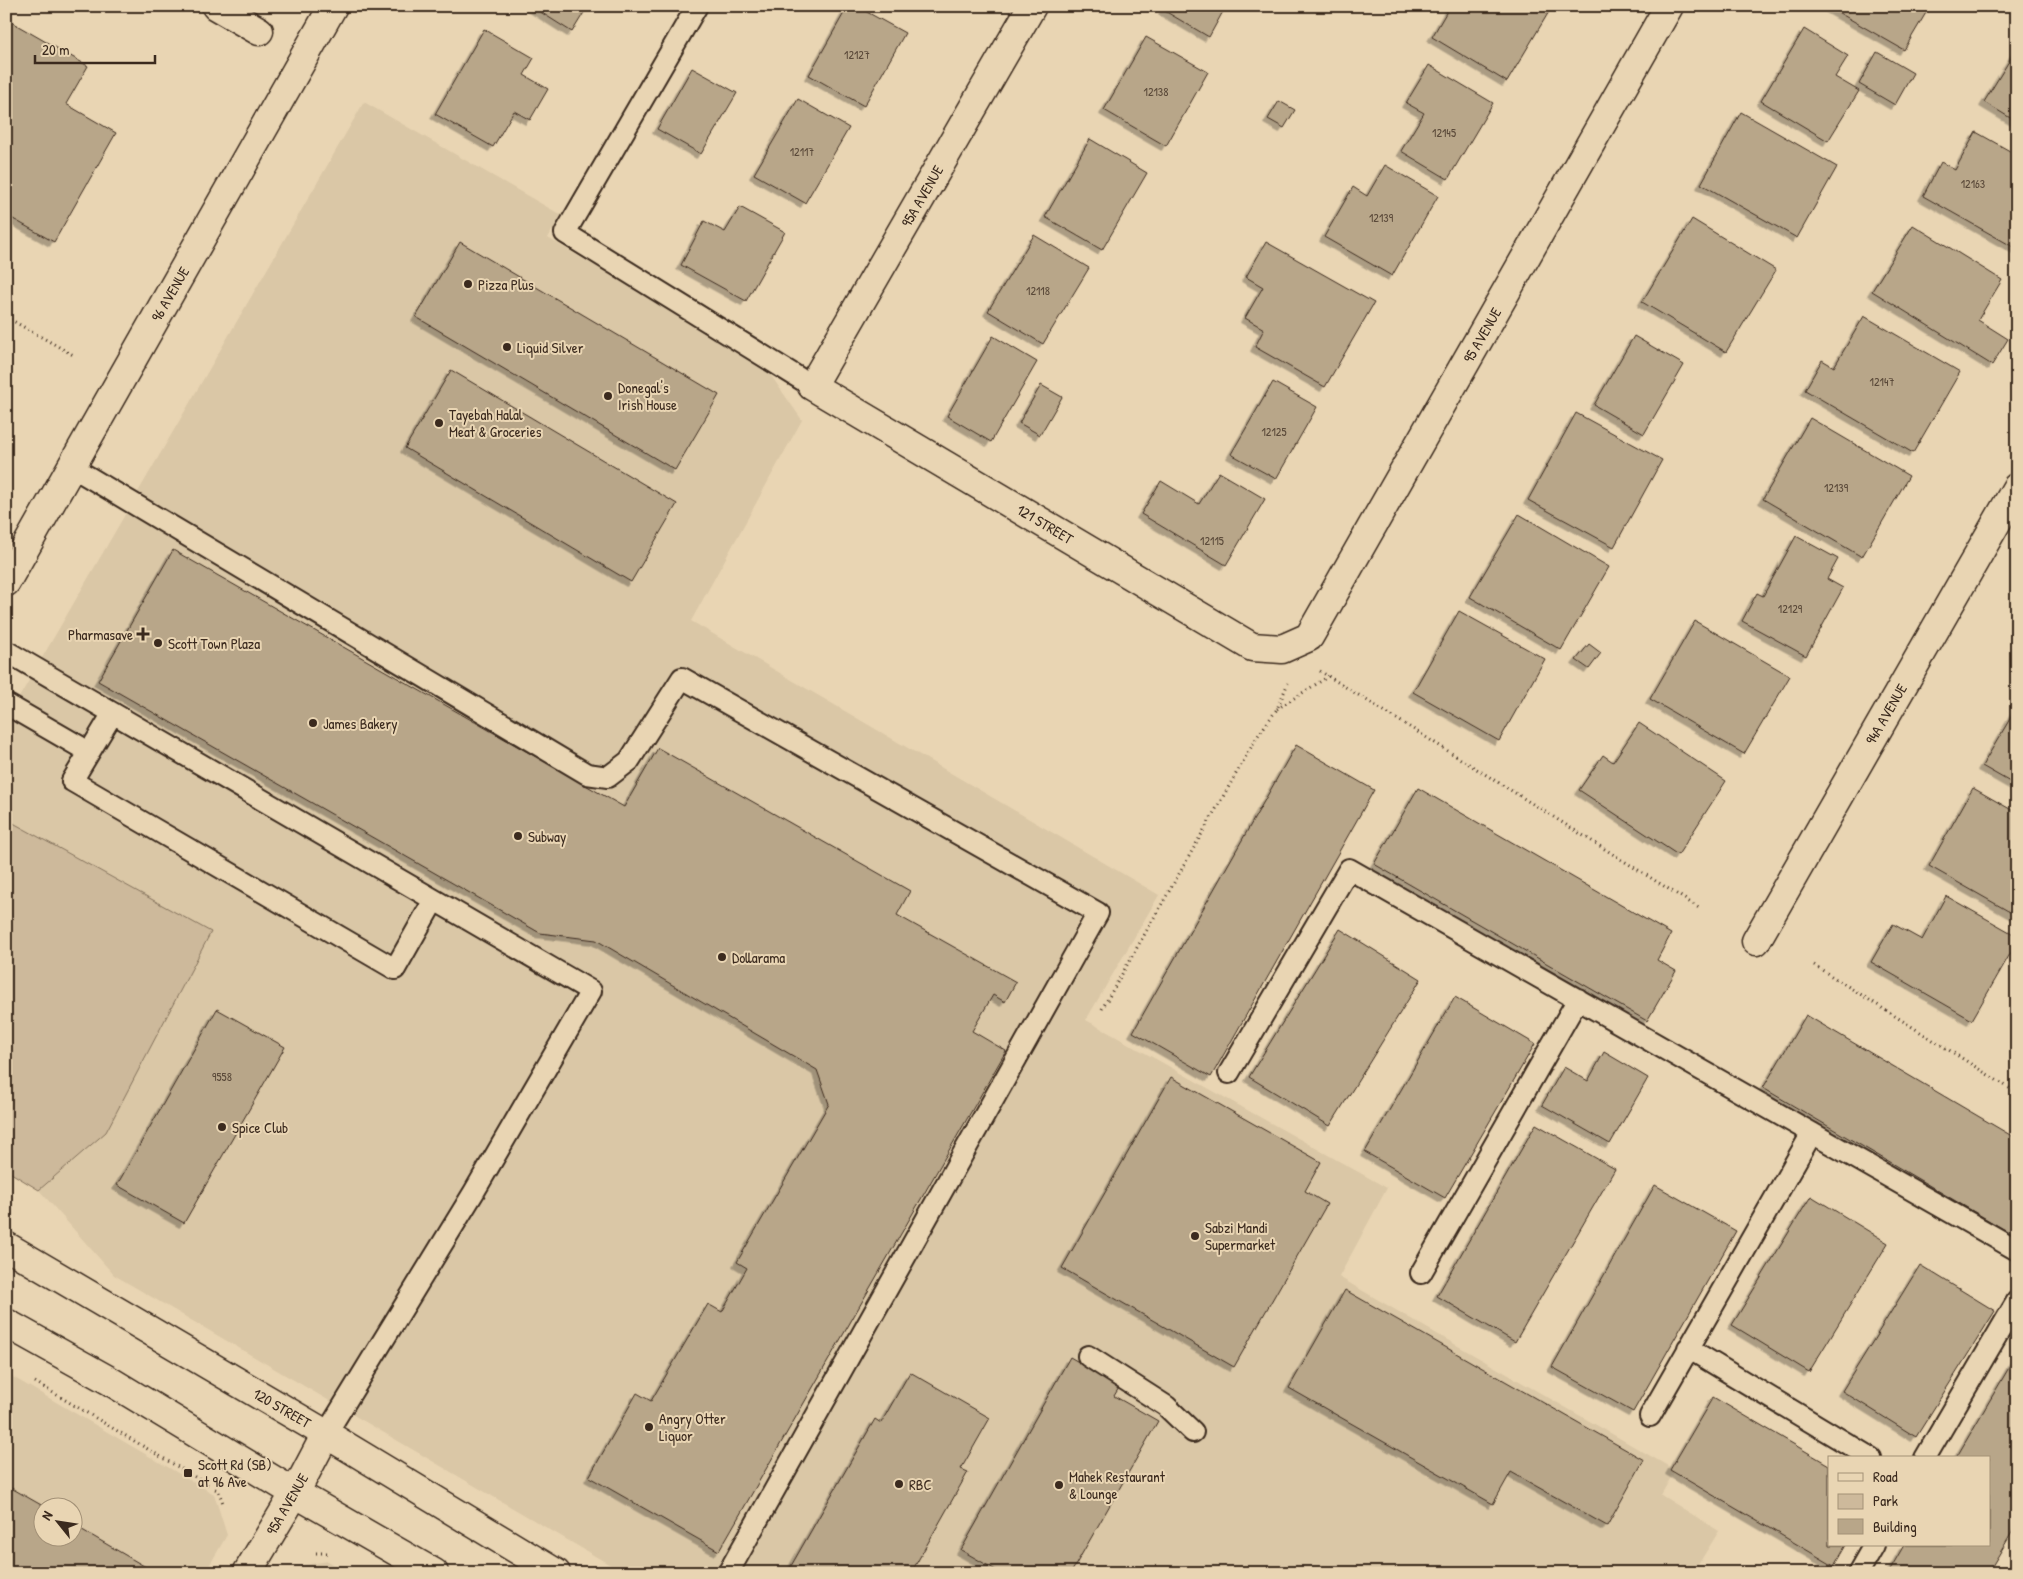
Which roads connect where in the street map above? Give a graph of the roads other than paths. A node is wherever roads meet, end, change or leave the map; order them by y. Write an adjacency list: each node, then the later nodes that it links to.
1 (216, 6): 6 (street)
2 (333, 6): 8 (street, 96 AVENUE)
3 (697, 6): 7 (lane)
4 (1032, 6): 7 (street, 95A AVENUE)
5 (1669, 6): 11 (street, 95 AVENUE)
6 (259, 31)
7 (812, 386): 11 (street, 121 STREET)
8 (72, 467): 10 (street, 96 AVENUE); 38 (lane)
9 (2017, 487): 17 (street, 94A AVENUE)
10 (6, 582)
11 (1282, 649)
12 (6, 651): 14 (lane)
13 (6, 704): 15 (lane)
14 (112, 713): 15 (lane); 16 (lane)
15 (89, 752): 16 (lane)
16 (434, 900): 30 (lane)
17 (1756, 941)
18 (1578, 1000): 19 (lane); 20 (lane); 23 (lane)
19 (1229, 1073)
20 (1812, 1133): 22 (lane); 26 (lane)
21 (6, 1246): 30 (street, 120 STREET)
22 (2017, 1250)
23 (1421, 1272)
24 (2017, 1300): 32 (lane)
25 (6, 1323): 33 (street)
26 (1688, 1348): 28 (lane); 31 (lane)
27 (1088, 1356): 29 (lane)
28 (1650, 1416)
29 (1193, 1432)
30 (326, 1434): 33 (street, 95A AVENUE); 37 (street, 120 STREET)
31 (1868, 1456)
32 (1926, 1456)
33 (295, 1493): 35 (street, 95A AVENUE); 36 (street)
34 (1873, 1546): 39 (lane)
35 (247, 1573)
36 (434, 1573)
37 (556, 1573)
38 (728, 1573)
39 (1858, 1573)

